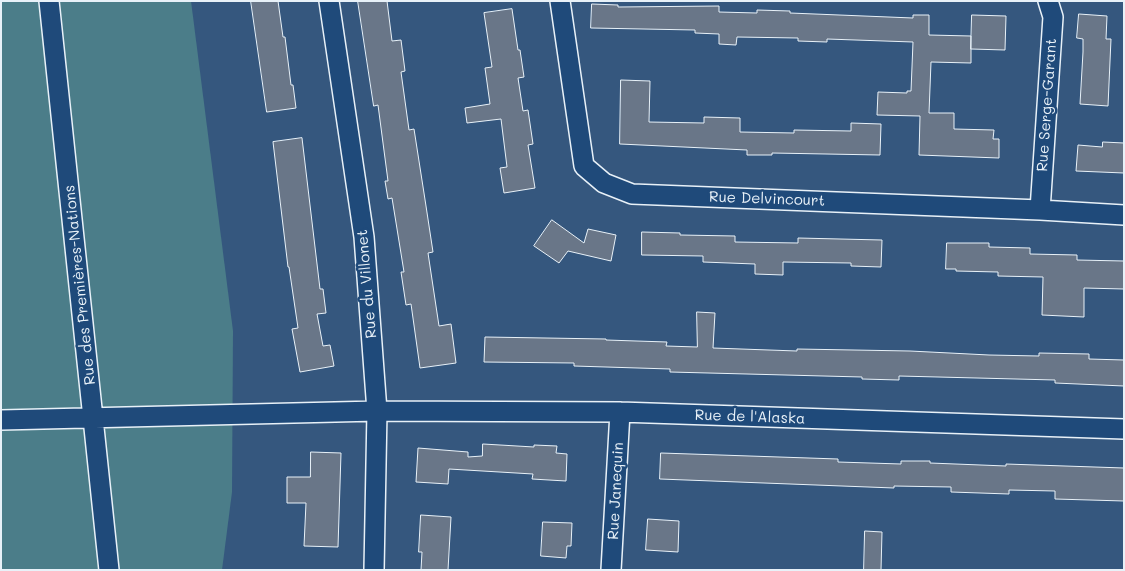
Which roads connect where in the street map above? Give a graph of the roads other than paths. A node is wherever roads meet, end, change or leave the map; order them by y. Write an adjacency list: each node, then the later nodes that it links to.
1 (49, 1): 9 (street, Rue des Premières-Nations)
2 (329, 1): 7 (street, Rue du Villonet)
3 (560, 1): 5 (street, Rue Delvincourt)
4 (1048, 1): 5 (street, Rue Serge-Garant)
5 (1040, 210): 6 (street, Rue Delvincourt)
6 (1124, 215)
7 (377, 412): 8 (street, Rue de l'Alaska); 9 (street, Rue de l'Alaska); 13 (street, Rue du Villonet)
8 (620, 412): 11 (street, Rue de l'Alaska); 14 (street, Rue Janequin)
9 (94, 418): 10 (street, Rue de l'Alaska); 12 (street, Rue des Premières-Nations)
10 (1, 420)
11 (1124, 429)
12 (109, 570)
13 (374, 570)
14 (611, 570)

